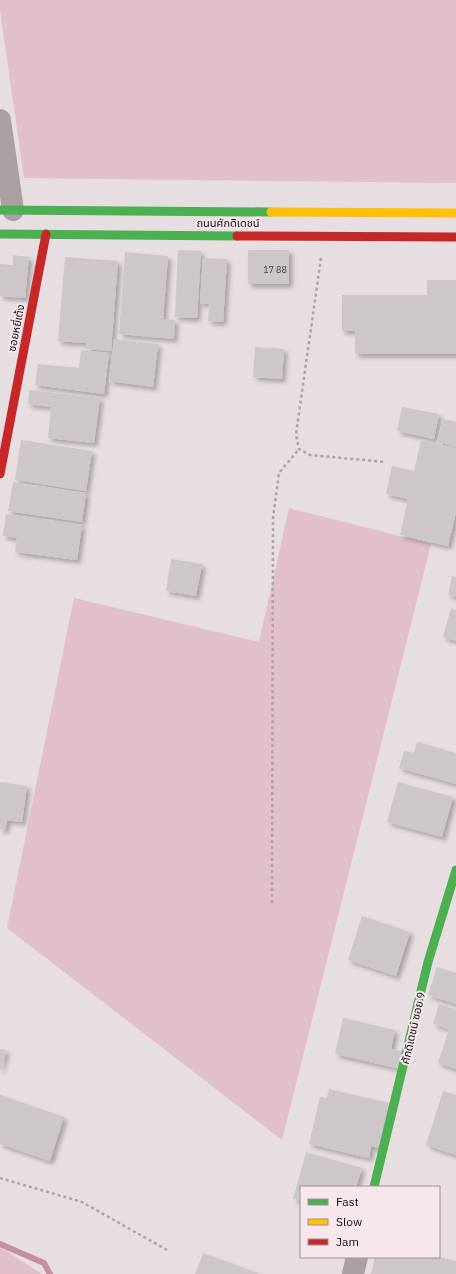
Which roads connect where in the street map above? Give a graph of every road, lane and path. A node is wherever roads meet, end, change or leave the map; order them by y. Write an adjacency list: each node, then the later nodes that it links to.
1 (0, 120): 2 (street)
2 (6, 210): 3 (main road, ถนนศักดิเดชน์)
3 (456, 213)
4 (0, 234): 5 (main road, ถนนศักดิเดชน์)
5 (46, 234): 6 (main road, ถนนศักดิเดชน์); 10 (main road, ซอยหยี่เต้ง)
6 (324, 236): 7 (main road, ถนนศักดิเดชน์); 8 (path)
7 (456, 237)
8 (299, 449): 9 (path); 12 (path)
9 (386, 462)
10 (0, 474)
11 (456, 870): 14 (main road, ศักดิเดชน์ ซอย 9)
12 (272, 902)
13 (0, 1178): 15 (path)
14 (374, 1186)
15 (167, 1250)
16 (357, 1258): 17 (street)
17 (353, 1274)

